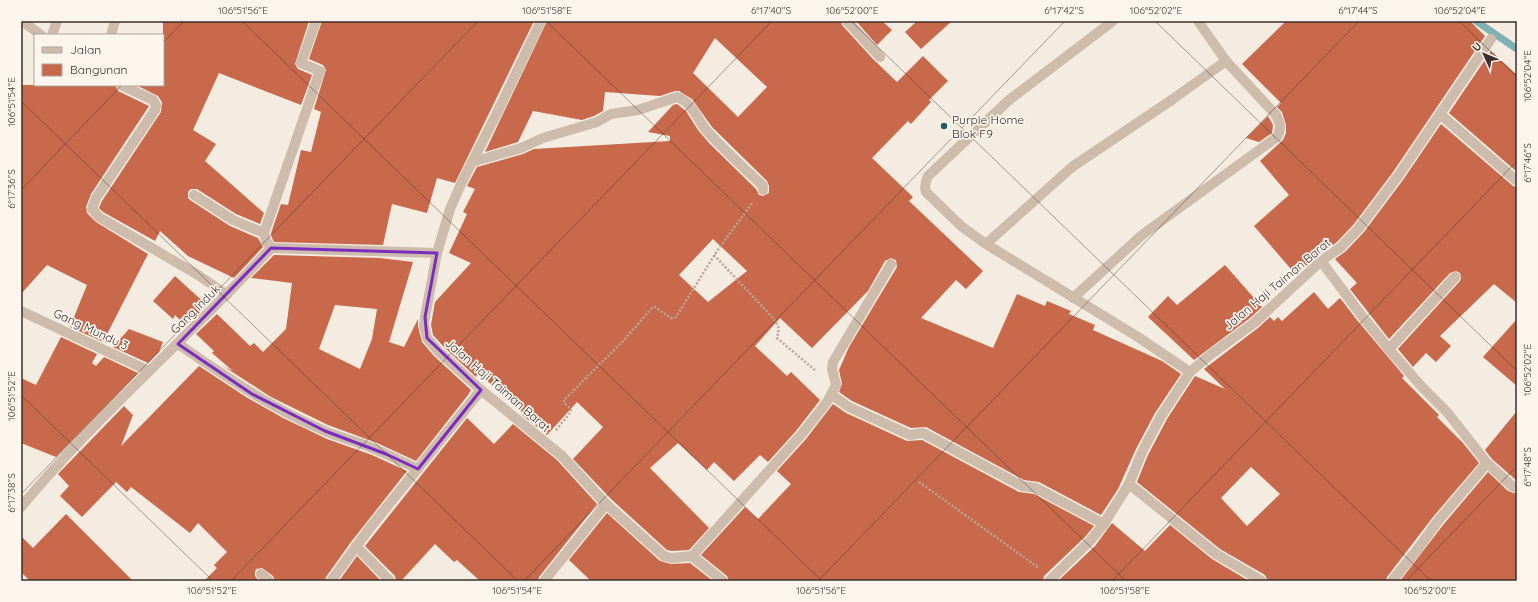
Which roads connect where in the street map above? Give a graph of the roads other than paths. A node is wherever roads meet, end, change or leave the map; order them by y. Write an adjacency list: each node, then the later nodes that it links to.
1 (22, 21): 9 (street)
2 (57, 21): 10 (street)
3 (115, 21): 11 (street)
4 (316, 21): 21 (street)
5 (540, 21): 17 (street, Jalan Haji Taiman Barat)
6 (847, 21): 13 (street)
7 (1113, 21): 22 (street)
8 (1198, 21): 14 (street)
9 (39, 34)
10 (52, 34)
11 (111, 34)
12 (1490, 39): 16 (street, Jalan Haji Taiman Barat)
13 (880, 57)
14 (1226, 61): 22 (street); 29 (street)
15 (123, 86): 28 (street)
16 (1440, 114): 18 (street); 25 (street, Jalan Haji Taiman Barat)
17 (472, 162): 19 (street); 24 (street, Jalan Haji Taiman Barat)
18 (1517, 180)
19 (763, 190)
20 (194, 195): 21 (street)
21 (264, 233): 23 (street)
22 (986, 244): 29 (street)
23 (271, 248): 24 (street); 28 (street, Gang Induk)
24 (438, 253): 35 (street, Jalan Haji Taiman Barat)
25 (1321, 261): 32 (street); 34 (street, Jalan Haji Taiman Barat)
26 (891, 264): 36 (street)
27 (1455, 277): 32 (street)
28 (227, 295): 31 (street, Gang Induk)
29 (1073, 298): 34 (street)
30 (21, 311): 33 (street, Gang Mundu 3)
31 (178, 344): 33 (street, Gang Induk); 38 (street)
32 (1389, 349): 37 (street)
33 (149, 371): 42 (street, Gang Induk)
34 (1190, 372): 39 (street, Jalan Haji Taiman Barat)
35 (481, 390): 38 (street); 41 (street, Jalan Haji Taiman Barat)
36 (833, 392): 43 (street); 45 (street)
37 (1487, 463): 40 (street); 54 (street)
38 (418, 470): 44 (street)
39 (1129, 484): 43 (street, Jalan Haji Taiman Barat); 53 (street)
40 (1517, 488)
41 (606, 504): 45 (street, Jalan Haji Taiman Barat); 51 (street)
42 (21, 507)
43 (1104, 524): 47 (street, Jalan Haji Taiman Barat)
44 (356, 546): 49 (street); 50 (street)
45 (692, 556): 52 (street)
46 (261, 574): 48 (street)
47 (1051, 579)
48 (269, 581)
49 (331, 581)
50 (390, 581)
51 (544, 581)
52 (723, 581)
53 (1262, 581)
54 (1392, 581)

